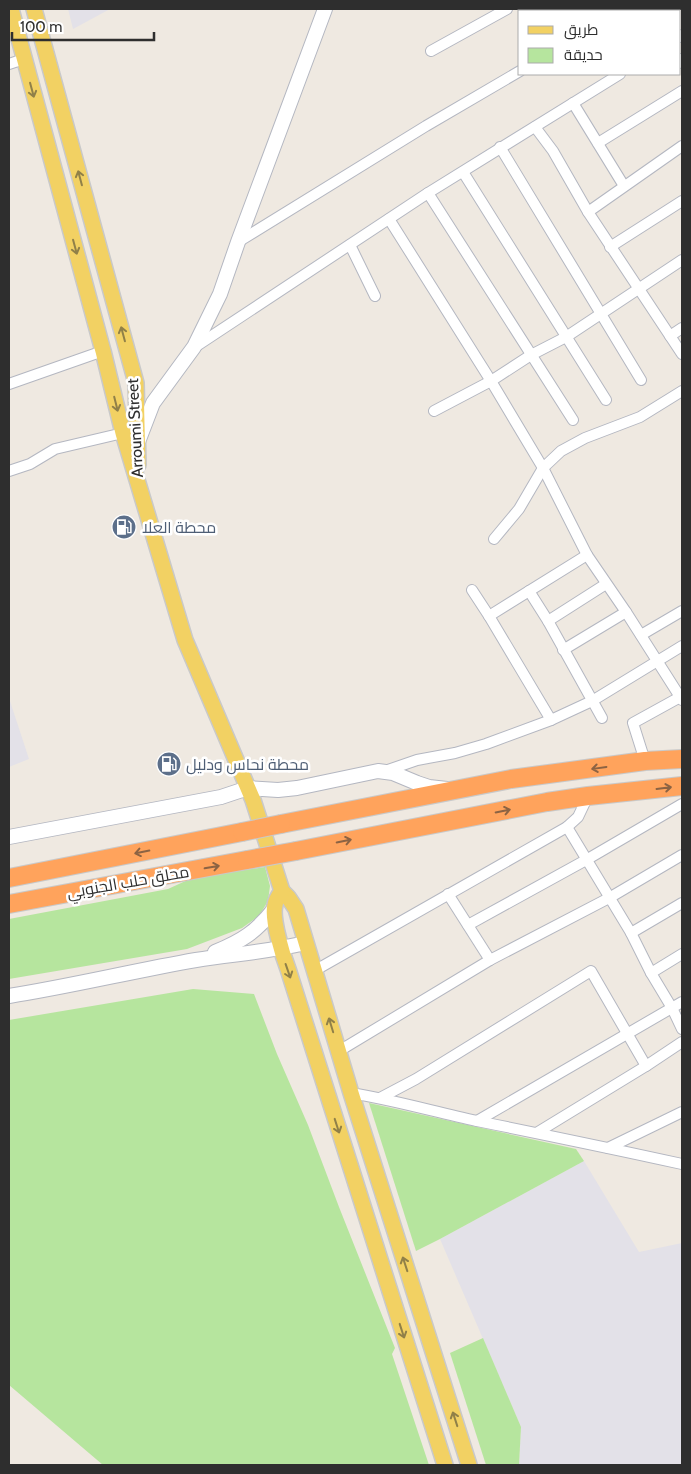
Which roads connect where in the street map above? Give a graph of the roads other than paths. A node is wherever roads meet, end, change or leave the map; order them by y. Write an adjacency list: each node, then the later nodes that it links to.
1 (11, 9): 6 (main road, Arroumi Street)
2 (34, 9): 44 (main road, Arroumi Street, one-way to 2)
3 (325, 9): 22 (street)
4 (500, 10): 5 (street)
5 (431, 51)
6 (24, 59): 7 (street); 33 (main road, Arroumi Street, one-way to 33)
7 (9, 64)
8 (518, 72): 22 (street)
9 (618, 75): 11 (street)
10 (682, 91): 13 (street)
11 (572, 103): 12 (street); 13 (street)
12 (535, 127): 15 (street); 20 (street)
13 (598, 143): 17 (street)
14 (682, 146): 17 (street)
15 (500, 147): 16 (street); 28 (street)
16 (463, 172): 18 (street); 31 (street)
17 (624, 186): 20 (street)
18 (428, 193): 21 (street); 35 (street)
19 (682, 201): 24 (street)
20 (588, 212): 24 (street)
21 (389, 219): 23 (street); 37 (street)
22 (238, 242): 32 (street)
23 (350, 245): 27 (street); 32 (street)
24 (610, 247): 26 (street)
25 (682, 260): 26 (street)
26 (639, 289): 28 (street); 30 (street)
27 (375, 296)
28 (601, 315): 31 (street); 36 (street)
29 (682, 328): 30 (street)
30 (670, 336): 34 (street)
31 (566, 337): 35 (street); 40 (street)
32 (194, 347): 44 (street)
33 (103, 351): 38 (street); 43 (main road, Arroumi Street, one-way to 43)
34 (682, 354)
35 (531, 355): 37 (street); 42 (street)
36 (641, 380)
37 (490, 381): 41 (street); 45 (street)
38 (9, 384)
39 (682, 391): 45 (street)
40 (606, 400)
41 (434, 411)
42 (573, 420)
43 (123, 433): 46 (street); 47 (main road, Arroumi Street)
44 (137, 445): 47 (main road, Arroumi Street)
45 (543, 468): 48 (street); 49 (street)
46 (9, 472)
47 (138, 486): 69 (main road)
48 (494, 539)
49 (587, 555): 50 (street); 52 (street)
50 (606, 584): 54 (street); 56 (street)
51 (472, 590): 55 (street)
52 (529, 592): 55 (street); 56 (street)
53 (682, 611): 57 (street)
54 (626, 612): 57 (street); 59 (street)
55 (489, 616): 64 (street)
56 (548, 621): 59 (street)
57 (641, 636): 60 (street)
58 (682, 646): 60 (street)
59 (563, 650): 62 (street)
60 (656, 661): 61 (street); 62 (street)
61 (682, 697): 66 (street)
62 (592, 701): 63 (street); 64 (street)
63 (602, 718)
64 (551, 720): 67 (street)
65 (682, 759): 66 (highway, محلق حلب الجنوبي)
66 (645, 761): 70 (highway, محلق حلب الجنوبي, one-way to 70)
67 (389, 772): 69 (street); 70 (street); 72 (street)
68 (682, 786): 71 (highway, محلق حلب الجنوبي, one-way to 68)
69 (248, 788): 75 (street); 79 (main road)
70 (457, 789): 72 (highway, محلق حلب الجنوبي)
71 (588, 796): 74 (street); 83 (highway, محلق حلب الجنوبي, one-way to 71, bridge)
72 (401, 800): 78 (highway, محلق حلب الجنوبي, one-way to 78, bridge)
73 (682, 804): 77 (street)
74 (567, 827): 77 (street); 80 (street)
75 (9, 837)
76 (682, 855): 81 (street)
77 (586, 860): 81 (street); 85 (street)
78 (9, 878)
79 (282, 891): 84 (main road); 87 (main road)
80 (448, 894): 85 (street); 92 (street)
81 (609, 898): 86 (street); 91 (street)
82 (682, 902): 86 (street)
83 (9, 904)
84 (274, 909): 88 (main road); 90 (street)
85 (468, 925): 91 (street)
86 (631, 933): 93 (street)
87 (305, 943): 88 (street); 92 (main road)
88 (280, 949): 90 (street); 109 (main road, one-way to 109)
89 (682, 954): 93 (street)
90 (196, 960): 94 (street)
91 (490, 960): 100 (street)
92 (314, 971): 100 (main road, one-way to 92)
93 (651, 973): 96 (street)
94 (9, 996)
95 (682, 1002): 96 (street)
96 (672, 1008): 97 (street); 98 (street)
97 (682, 1030)
98 (628, 1034): 101 (street); 103 (street); 105 (street)
99 (682, 1042): 101 (street)
100 (339, 1051): 102 (main road)
101 (646, 1066): 106 (street)
102 (351, 1093): 103 (street); 110 (main road, one-way to 102)
103 (380, 1098): 105 (street)
104 (682, 1112): 107 (street)
105 (477, 1121): 106 (street)
106 (538, 1132): 107 (street)
107 (608, 1148): 108 (street)
108 (679, 1160)
109 (445, 1465)
110 (470, 1465)

